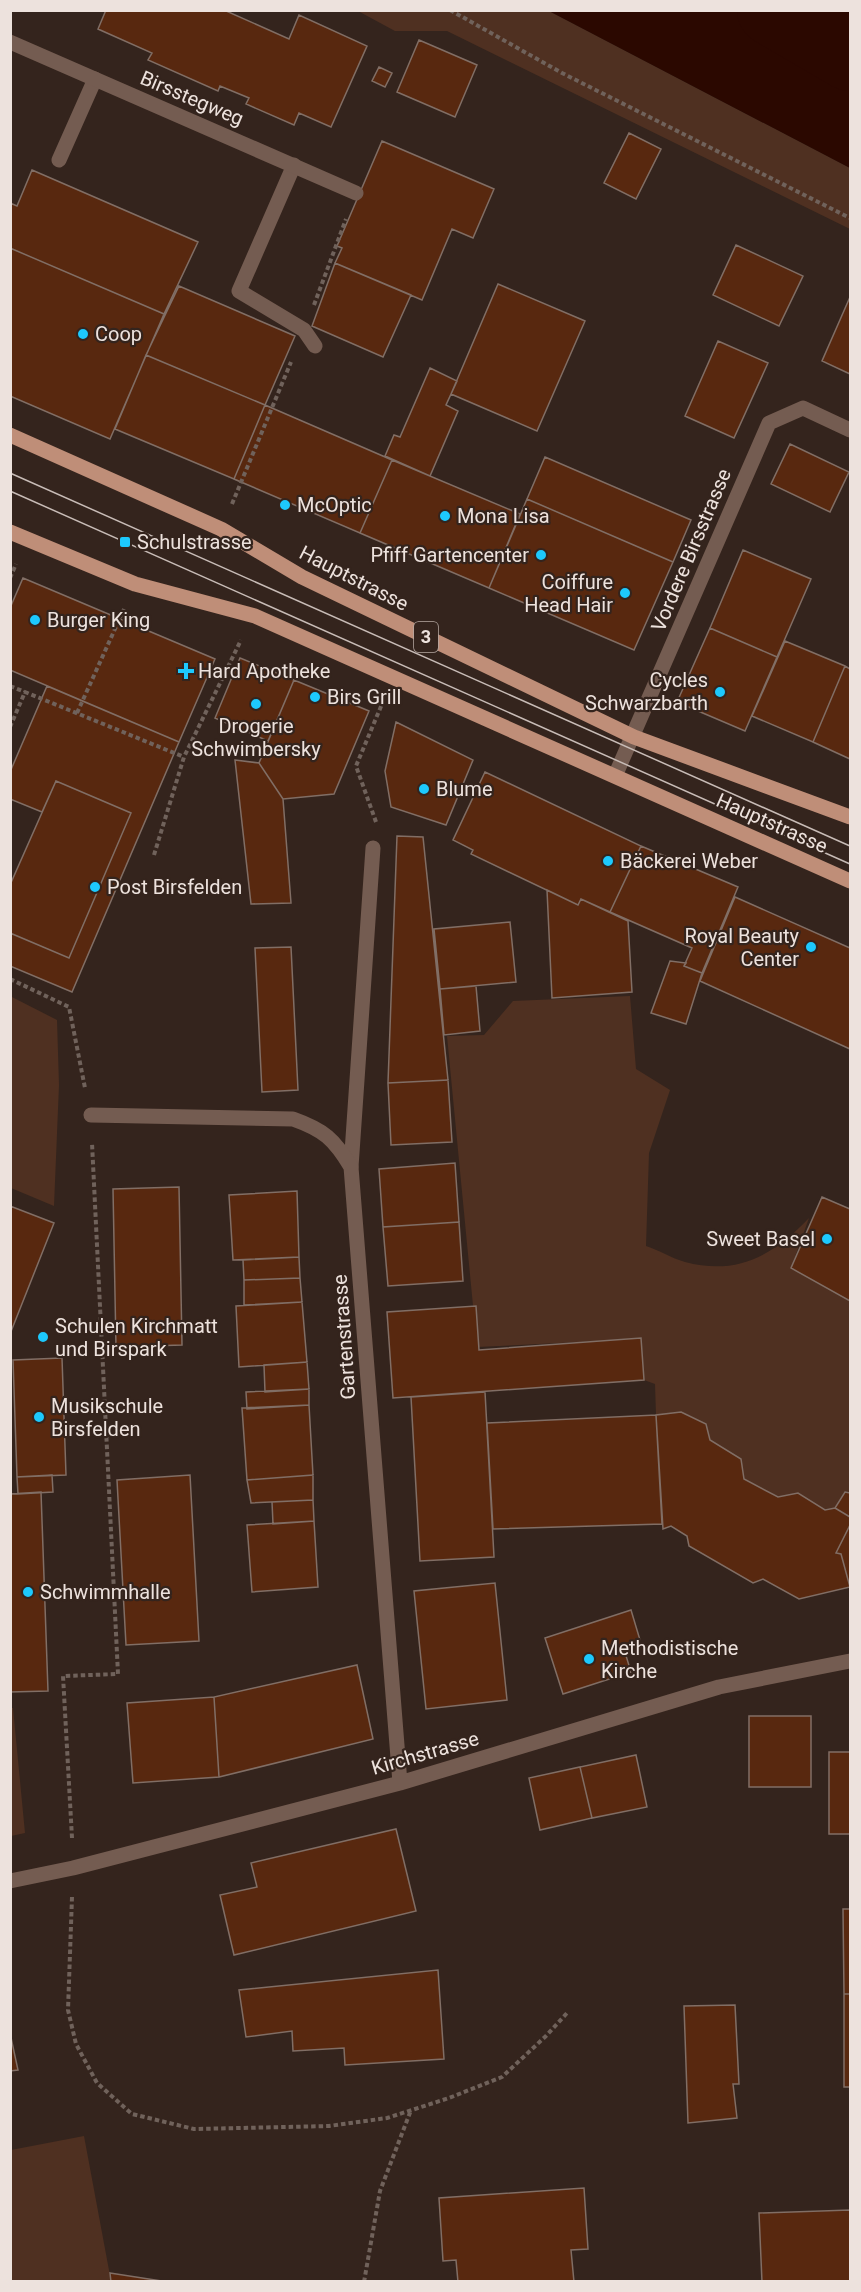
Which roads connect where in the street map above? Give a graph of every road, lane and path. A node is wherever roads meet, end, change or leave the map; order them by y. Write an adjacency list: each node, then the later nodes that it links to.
1 (450, 10): 7 (path)
2 (10, 42): 3 (street, Birsstegweg)
3 (95, 79): 4 (street); 5 (street, Birsstegweg)
4 (59, 160)
5 (294, 165): 6 (street, Birsstegweg); 8 (street)
6 (356, 193)
7 (850, 218)
8 (315, 346)
9 (850, 430): 19 (street, Vordere Birsstrasse)
10 (10, 435): 19 (main road, Hauptstrasse / 3)
11 (10, 532): 12 (main road, Hauptstrasse)
12 (135, 584): 13 (main road, Hauptstrasse); 17 (path)
13 (255, 616): 14 (main road, Hauptstrasse); 20 (path)
14 (393, 678): 21 (main road, Hauptstrasse); 23 (path)
15 (10, 686): 16 (path)
16 (25, 692): 17 (path); 18 (path)
17 (78, 713): 20 (path)
18 (10, 727)
19 (634, 737): 21 (street, Vordere Birsstrasse); 22 (main road, Hauptstrasse / 3)
20 (184, 757): 24 (path)
21 (615, 776): 25 (main road, Hauptstrasse)
22 (850, 817)
23 (373, 848): 28 (street)
24 (154, 855)
25 (850, 882)
26 (10, 979): 27 (path)
27 (91, 1115): 28 (street, Gartenstrasse); 31 (path)
28 (351, 1167): 30 (street, Gartenstrasse)
29 (850, 1661): 30 (street, Kirchstrasse)
30 (400, 1784): 31 (street, Kirchstrasse)
31 (73, 1868): 32 (street, Kirchstrasse); 34 (path)
32 (10, 1881)
33 (567, 2013): 34 (path)
34 (411, 2110): 35 (path)
35 (364, 2282)

